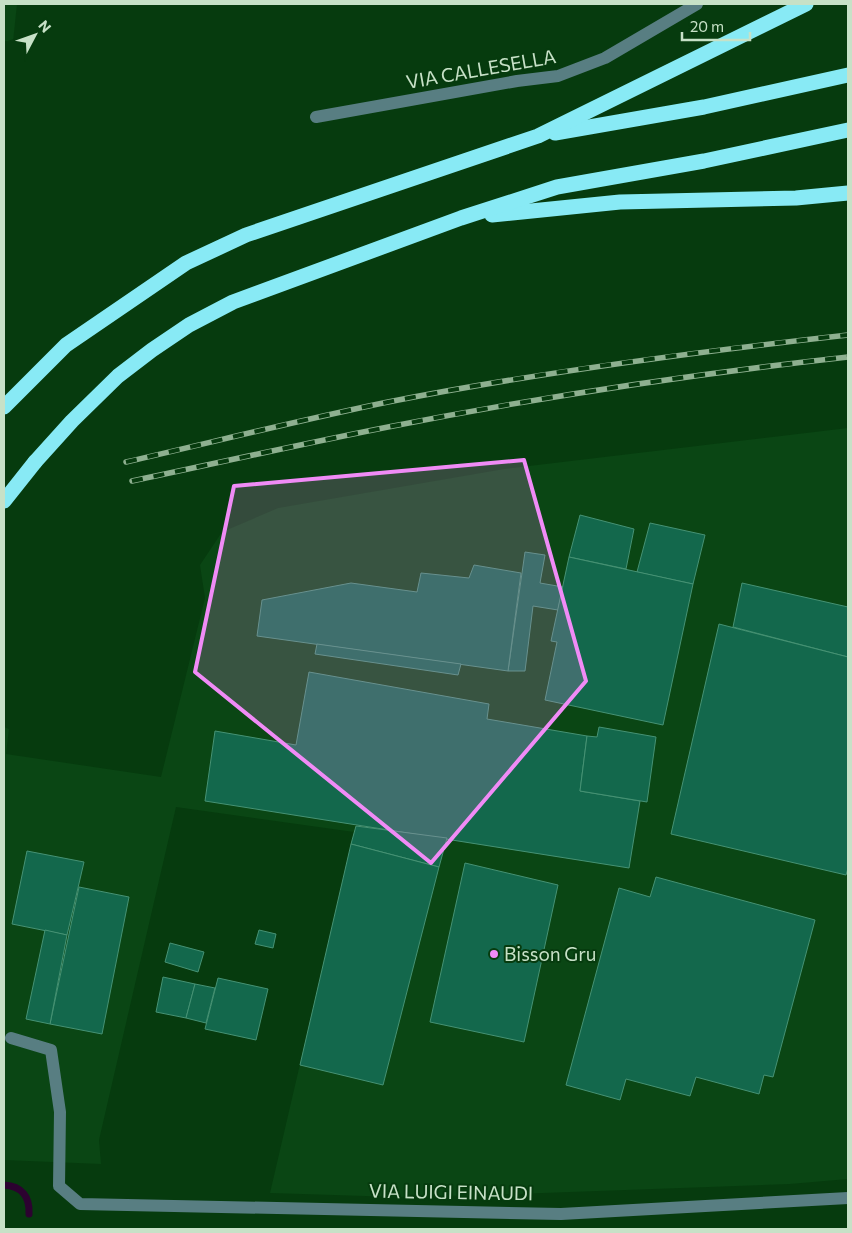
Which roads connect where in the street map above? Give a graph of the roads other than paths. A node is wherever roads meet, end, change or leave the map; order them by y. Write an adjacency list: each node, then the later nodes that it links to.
1 (697, 4): 4 (street, VIA CALLESELLA)
2 (806, 4): 6 (highway)
3 (848, 75): 6 (highway)
4 (316, 117)
5 (848, 130): 8 (highway)
6 (538, 136): 9 (highway)
7 (848, 193): 8 (highway)
8 (461, 218): 10 (highway, bridge)
9 (4, 407)
10 (4, 501)
11 (11, 1038): 12 (street, VIA LUIGI EINAUDI)
12 (848, 1198)

